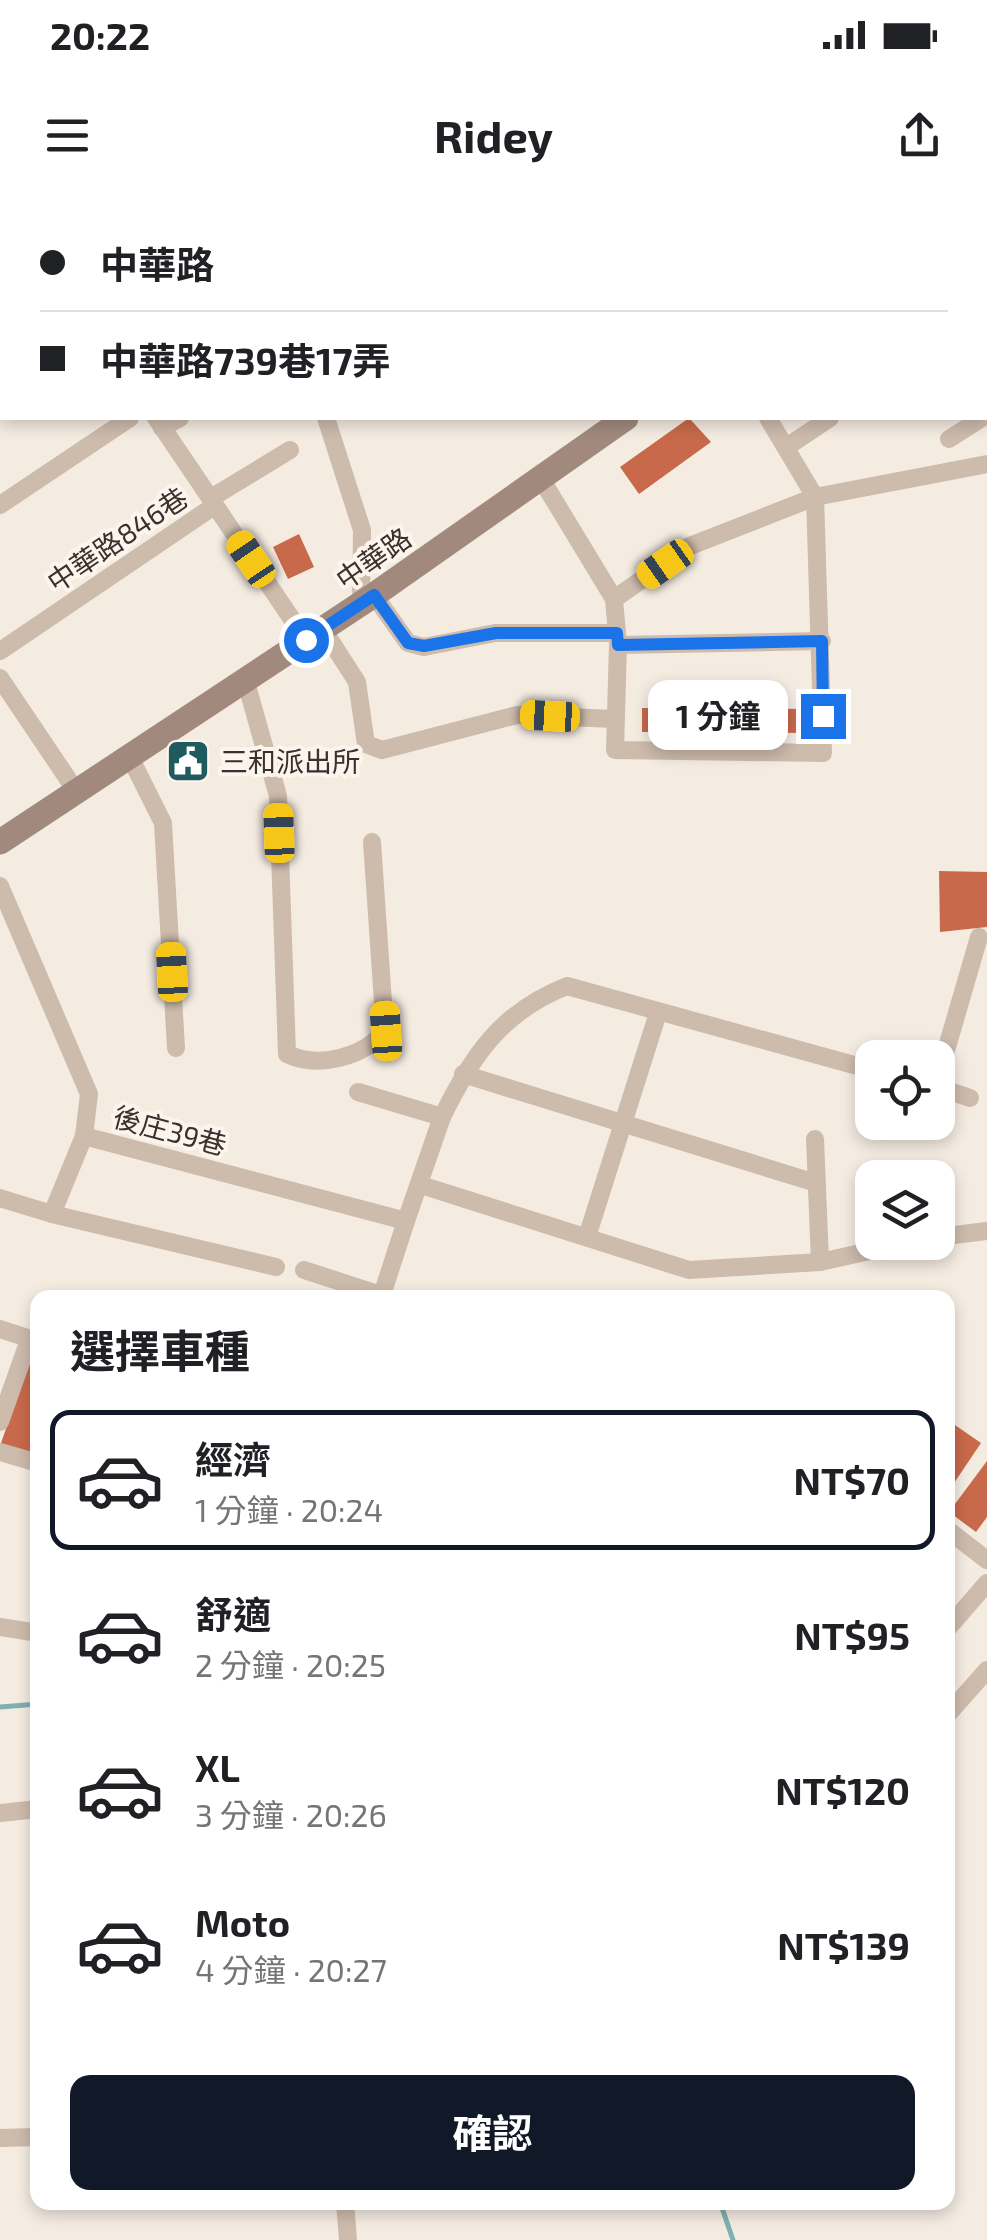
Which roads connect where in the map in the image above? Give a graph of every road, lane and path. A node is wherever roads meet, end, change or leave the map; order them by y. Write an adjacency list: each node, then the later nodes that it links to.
1 (127, 420): 15 (street)
2 (327, 420): 17 (street)
3 (623, 420): 12 (main road, 中華路)
4 (769, 420): 9 (street)
5 (827, 420): 9 (street)
6 (978, 420): 8 (street)
7 (159, 423): 14 (street)
8 (950, 439)
9 (788, 446): 13 (street)
10 (290, 450): 14 (street, 中華路846巷)
11 (987, 464): 13 (street)
12 (540, 476): 16 (street); 17 (main road, 中華路)
13 (815, 497): 16 (street); 20 (street)
14 (213, 502): 18 (street); 21 (street, 中華路846巷)
15 (0, 505)
16 (614, 598): 19 (street)
17 (367, 599): 18 (main road, 中華路); 19 (street)
18 (315, 634): 23 (main road, 中華路); 24 (street)
19 (618, 639): 20 (street); 24 (street)
20 (822, 641): 24 (street)
21 (0, 651)
22 (0, 678): 26 (street)
23 (246, 682): 25 (main road, 中華路); 28 (street)
24 (615, 719)
25 (129, 755): 26 (main road, 中華路); 33 (street)
26 (76, 791): 27 (main road, 中華路)
27 (0, 842)
28 (372, 842)
29 (0, 886): 41 (street, 後庄39巷)
30 (979, 936): 32 (street)
31 (658, 1013): 34 (street); 35 (street); 40 (street)
32 (949, 1040)
33 (176, 1048)
34 (855, 1065)
35 (463, 1074): 39 (street); 40 (street)
36 (358, 1092): 39 (street)
37 (955, 1093): 38 (street)
38 (970, 1098)
39 (442, 1117): 44 (street)
40 (620, 1122): 43 (street); 50 (street)
41 (84, 1136): 46 (street); 47 (street, 後庄39巷)
42 (815, 1139): 43 (street)
43 (816, 1183): 52 (street)
44 (422, 1184): 47 (street); 50 (street)
45 (0, 1198): 46 (street)
46 (52, 1214): 53 (street)
47 (406, 1220): 56 (street)
48 (987, 1231): 49 (street)
49 (955, 1235)
50 (586, 1237): 52 (street)
51 (855, 1254): 52 (street)
52 (820, 1262)
53 (276, 1266)
54 (304, 1270): 55 (street)
55 (364, 1290)
56 (387, 1290)
57 (0, 1328): 58 (street)
58 (30, 1339)
59 (30, 1347): 60 (street)
60 (0, 1422)
61 (0, 1452): 62 (street)
62 (30, 1461)
63 (955, 1535): 64 (street)
64 (987, 1560)
65 (987, 1583): 66 (street)
66 (955, 1620)
67 (0, 1627): 68 (street)
68 (30, 1632)
69 (987, 1670): 70 (street)
70 (955, 1706)
71 (30, 1810): 72 (street)
72 (0, 1813)
73 (0, 2138): 74 (street)
74 (30, 2138)
75 (346, 2210): 76 (street)
76 (348, 2240)

